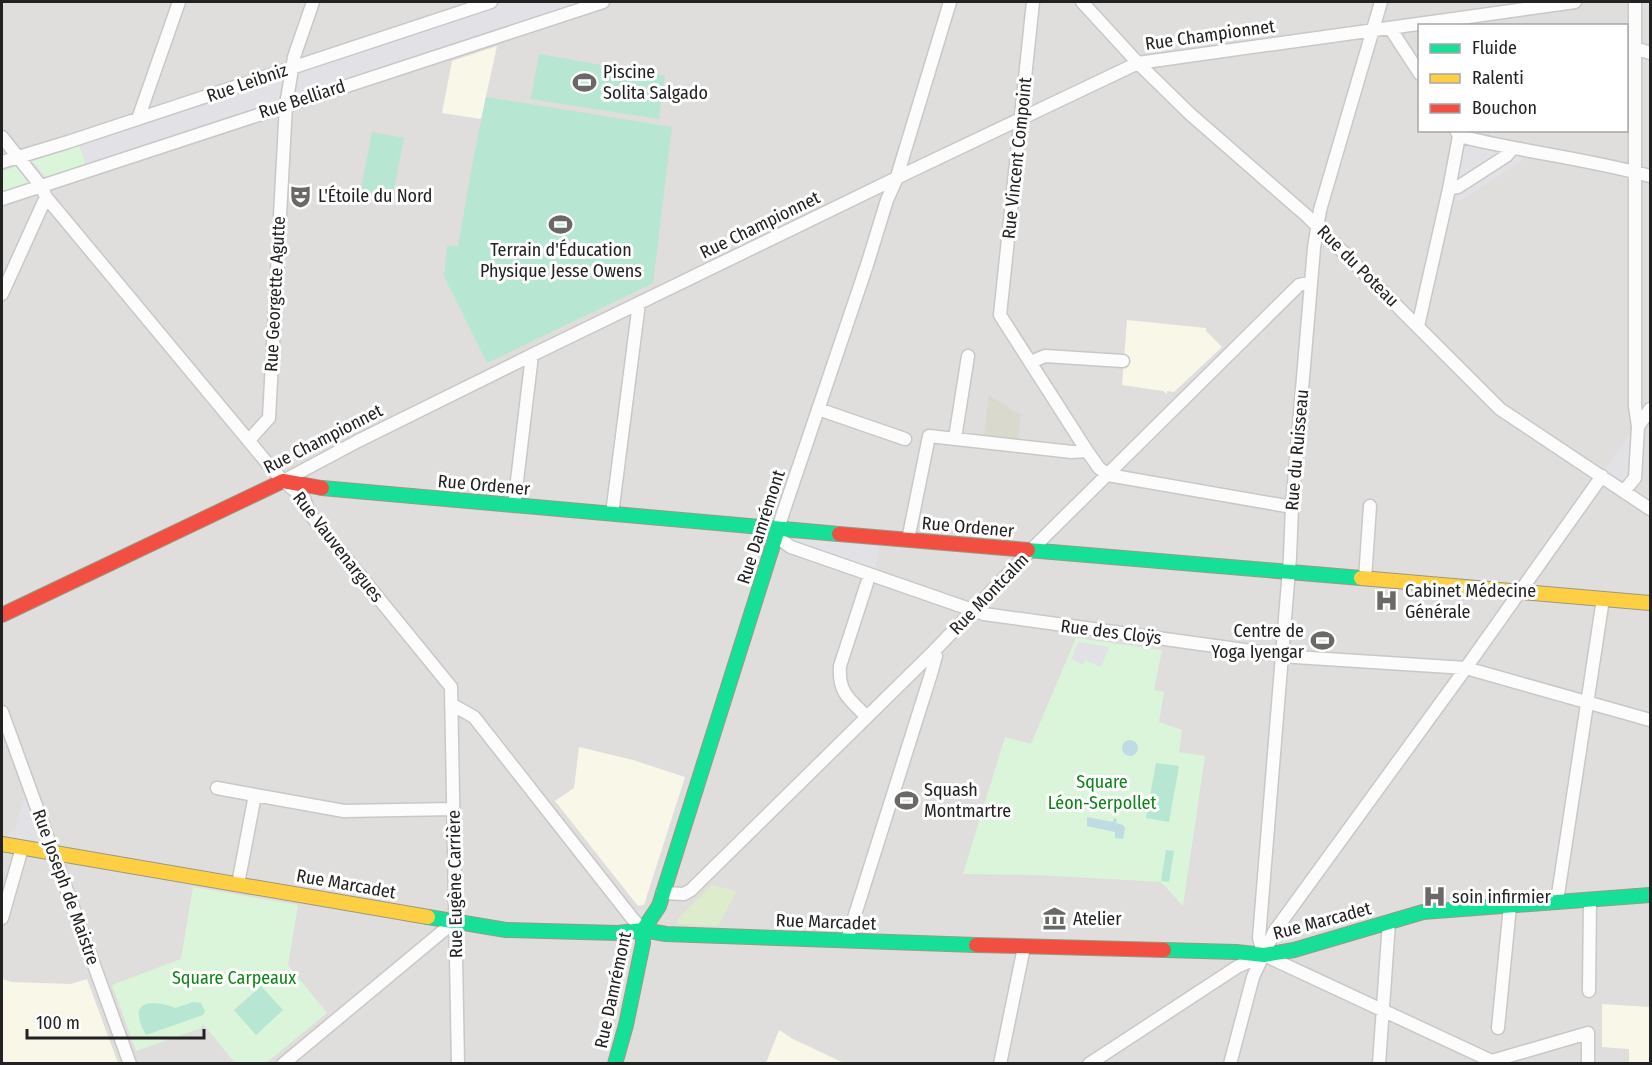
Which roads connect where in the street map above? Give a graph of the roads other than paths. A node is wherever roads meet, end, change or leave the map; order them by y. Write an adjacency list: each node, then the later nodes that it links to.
1 (179, 2): 21 (street)
2 (313, 2): 18 (street, Rue Georgette Agutte)
3 (485, 2): 18 (street, Rue Leibniz)
4 (603, 2): 20 (street, Rue Belliard)
5 (950, 2): 30 (street, Rue Damrémont)
6 (1034, 2): 22 (street, Rue Vincent Compoint)
7 (1082, 2): 17 (street, Rue du Poteau)
8 (1381, 2): 14 (street, Rue du Ruisseau)
9 (1575, 2): 11 (street, Rue Championnet)
10 (1635, 2): 15 (street)
11 (1418, 24)
12 (1418, 24): 13 (street, Rue Championnet)
13 (1390, 28): 14 (street, Rue Championnet); 19 (street)
14 (1372, 30): 17 (street, Rue Championnet); 34 (street, Rue du Ruisseau)
15 (1635, 48): 16 (street); 28 (street)
16 (1650, 52)
17 (1138, 63): 22 (street, Rue Championnet); 34 (street, Rue du Poteau)
18 (291, 68): 20 (street, Rue Georgette Agutte); 21 (street, Rue Leibniz)
19 (1418, 72)
20 (286, 105): 32 (street, Rue Belliard); 48 (street, Rue Georgette Agutte)
21 (138, 119): 26 (street, Rue Leibniz)
22 (1021, 119): 30 (street, Rue Championnet); 42 (street, Rue Vincent Compoint)
23 (1458, 133): 25 (street); 31 (street)
24 (2, 137): 26 (street, Rue Vauvenargues)
25 (1512, 149): 28 (street); 31 (street)
26 (19, 158): 27 (street, Rue Leibniz); 32 (street, Rue Vauvenargues)
27 (2, 162)
28 (1636, 172): 29 (street); 45 (street)
29 (1650, 176)
30 (896, 180): 37 (street, Rue Championnet); 43 (street, Rue Damrémont)
31 (1449, 189): 38 (street)
32 (44, 192): 33 (street, Rue Belliard); 36 (street); 48 (street, Rue Vauvenargues)
33 (2, 199)
34 (1317, 226): 35 (street, Rue du Ruisseau); 38 (street, Rue du Poteau)
35 (1311, 282): 50 (street, Rue Montcalm); 56 (street, Rue du Ruisseau)
36 (2, 294)
37 (639, 303): 39 (street, Rue Championnet); 58 (street)
38 (1418, 326): 51 (street, Rue du Poteau)
39 (532, 356): 52 (street, Rue Championnet); 54 (street)
40 (968, 356): 46 (street)
41 (1123, 361): 42 (street)
42 (1031, 362): 49 (street)
43 (818, 409): 47 (street); 59 (street, Rue Damrémont)
44 (1650, 410): 45 (street)
45 (1638, 427): 53 (street)
46 (955, 438): 49 (street); 60 (street)
47 (905, 439)
48 (249, 440): 52 (street, Rue Vauvenargues)
49 (1087, 451): 50 (street)
50 (1108, 475): 56 (street); 61 (street, Rue Montcalm)
51 (1602, 476): 53 (street, Rue du Poteau); 65 (street)
52 (282, 481): 54 (street, Rue Ordener); 69 (street, Rue Championnet); 74 (street, Rue Vauvenargues)
53 (1624, 491): 57 (street, Rue du Poteau)
54 (514, 506): 58 (street, Rue Ordener)
55 (1370, 506): 63 (street)
56 (1292, 507): 62 (street, Rue du Ruisseau)
57 (1650, 508)
58 (612, 514): 59 (street, Rue Ordener)
59 (778, 529): 60 (street, Rue Ordener); 68 (street, Rue des Cloÿs); 85 (street, Rue Damrémont)
60 (908, 540): 61 (street, Rue Ordener)
61 (1031, 550): 62 (street, Rue Ordener); 68 (street, Rue Montcalm)
62 (1289, 572): 63 (street, Rue Ordener); 71 (street, Rue du Ruisseau)
63 (1365, 579): 65 (street, Rue Ordener)
64 (867, 583): 76 (street)
65 (1518, 592): 66 (street, Rue Ordener); 72 (street)
66 (1603, 599): 67 (street, Rue Ordener); 73 (street)
67 (1650, 603)
68 (973, 610): 70 (street, Rue Montcalm); 71 (street, Rue des Cloÿs)
69 (2, 615)
70 (934, 651): 76 (street, Rue Montcalm); 96 (street)
71 (1282, 655): 72 (street, Rue des Cloÿs); 90 (street, Rue du Ruisseau)
72 (1466, 668): 73 (street, Rue des Cloÿs); 92 (street)
73 (1587, 700): 77 (street, Rue des Cloÿs); 88 (street)
74 (451, 704): 80 (street, Rue Eugène Carrière); 95 (street)
75 (2, 712): 83 (street, Rue Joseph de Maistre)
76 (866, 716): 85 (street, Rue Montcalm)
77 (1650, 720)
78 (218, 788): 79 (street)
79 (255, 795): 80 (street); 84 (street)
80 (453, 809): 93 (street, Rue Eugène Carrière)
81 (2, 844): 82 (street, Rue Marcadet)
82 (22, 848): 83 (street, Rue Marcadet); 91 (street)
83 (54, 852): 84 (street, Rue Marcadet); 103 (street, Rue Joseph de Maistre)
84 (238, 884): 93 (street, Rue Marcadet)
85 (662, 893): 95 (street, Rue Damrémont)
86 (1650, 895): 87 (street, Rue Marcadet)
87 (1590, 900): 88 (street, Rue Marcadet); 99 (street)
88 (1557, 901): 89 (street, Rue Marcadet)
89 (1510, 906): 94 (street, Rue Marcadet); 101 (street)
90 (1262, 908): 92 (street); 98 (street, Rue du Ruisseau)
91 (2, 918)
92 (1284, 918): 98 (street)
93 (455, 921): 95 (street, Rue Marcadet); 104 (street); 105 (street, Rue Eugène Carrière)
94 (1389, 922): 98 (street, Rue Marcadet); 100 (street)
95 (643, 930): 96 (street, Rue Marcadet); 106 (street, Rue Damrémont)
96 (846, 940): 97 (street, Rue Marcadet)
97 (1024, 947): 98 (street, Rue Marcadet); 107 (street)
98 (1264, 955): 100 (street); 108 (street); 109 (street)
99 (1590, 991)
100 (1382, 1011): 102 (street); 110 (street)
101 (1498, 1028)
102 (1495, 1062): 111 (street)
103 (130, 1064)
104 (283, 1064)
105 (459, 1064)
106 (615, 1064)
107 (1000, 1064)
108 (1089, 1064)
109 (1230, 1064)
110 (1379, 1064)
111 (1588, 1064)

